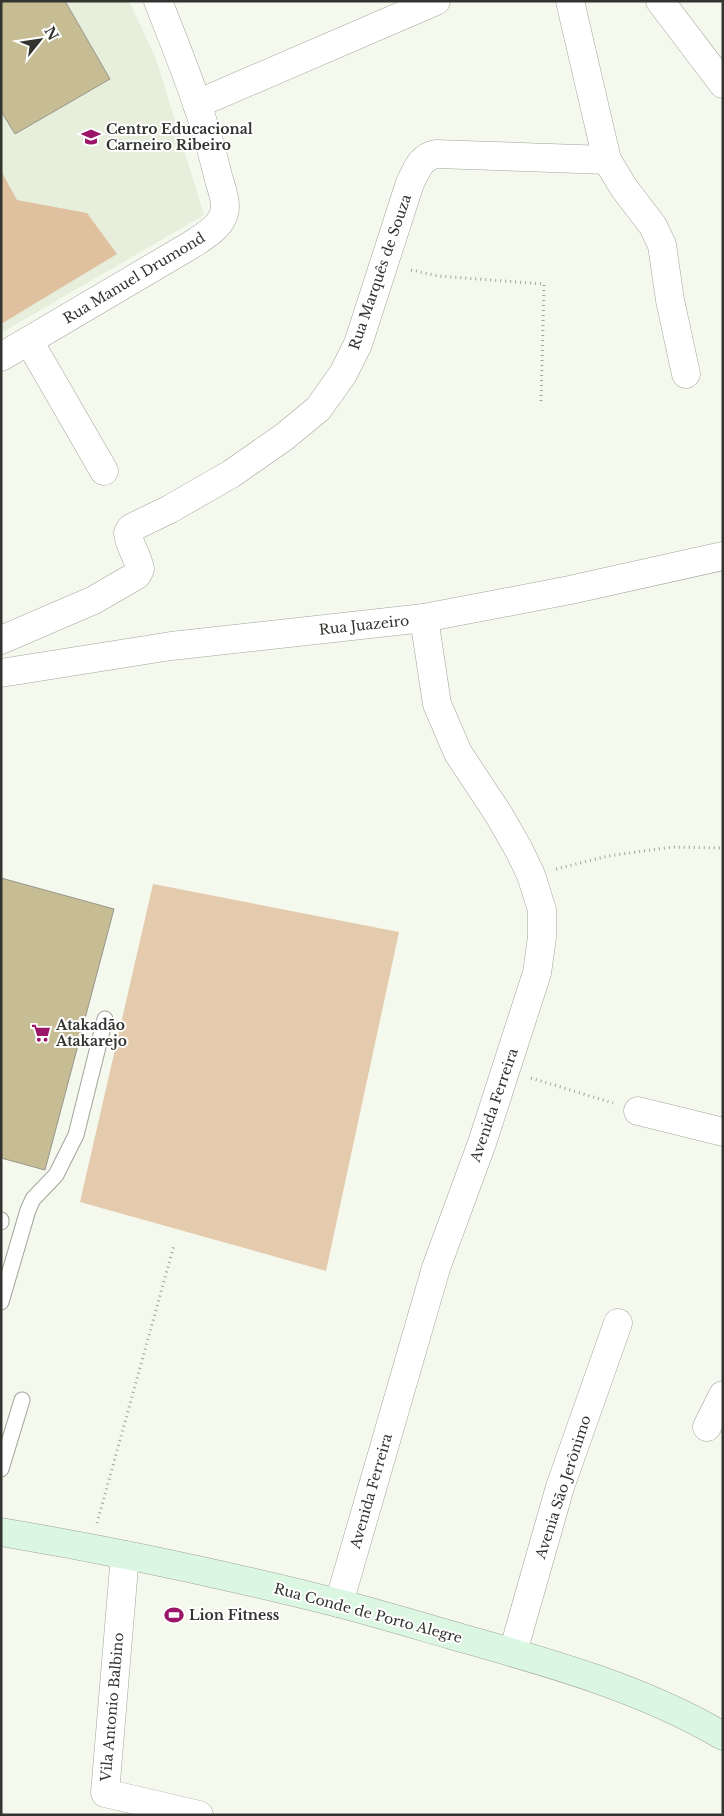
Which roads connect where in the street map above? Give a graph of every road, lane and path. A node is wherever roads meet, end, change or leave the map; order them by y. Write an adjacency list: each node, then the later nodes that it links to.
1 (158, 1): 6 (street, Rua Manuel Drumond)
2 (436, 1): 6 (street)
3 (570, 1): 7 (street)
4 (660, 1): 5 (street)
5 (723, 84)
6 (197, 104): 9 (street, Rua Manuel Drumond)
7 (607, 160): 8 (street, Rua Marquês de Souza); 11 (street)
8 (384, 263): 12 (path); 16 (street, Rua Marquês de Souza)
9 (29, 341): 10 (street, Rua Manuel Drumond); 13 (street)
10 (1, 357)
11 (686, 374)
12 (541, 400)
13 (104, 471)
14 (723, 556): 15 (street, Rua Juazeiro)
15 (424, 618): 17 (street, Rua Juazeiro); 19 (street, Avenida Ferreira)
16 (1, 640)
17 (1, 673)
18 (723, 848): 19 (path)
19 (531, 875): 21 (street, Avenida Ferreira)
20 (105, 1019): 25 (lane)
21 (507, 1070): 22 (path); 34 (street, Avenida Ferreira)
22 (638, 1111): 23 (street)
23 (723, 1132)
24 (174, 1245): 32 (path)
25 (1, 1302)
26 (618, 1323): 35 (street, Avenia São Jerônimo)
27 (723, 1395): 29 (street)
28 (22, 1400): 30 (lane)
29 (707, 1427)
30 (1, 1469)
31 (1, 1532): 32 (main road, Rua Conde de Porto Alegre)
32 (90, 1547): 33 (main road, Rua Conde de Porto Alegre)
33 (124, 1555): 34 (main road, Rua Conde de Porto Alegre); 37 (street, Vila Antonio Balbino)
34 (339, 1603): 35 (main road, Rua Conde de Porto Alegre)
35 (513, 1652): 36 (main road, Rua Conde de Porto Alegre)
36 (723, 1736)
37 (104, 1804): 38 (street, Vila Antonio Balbino)
38 (199, 1815)

